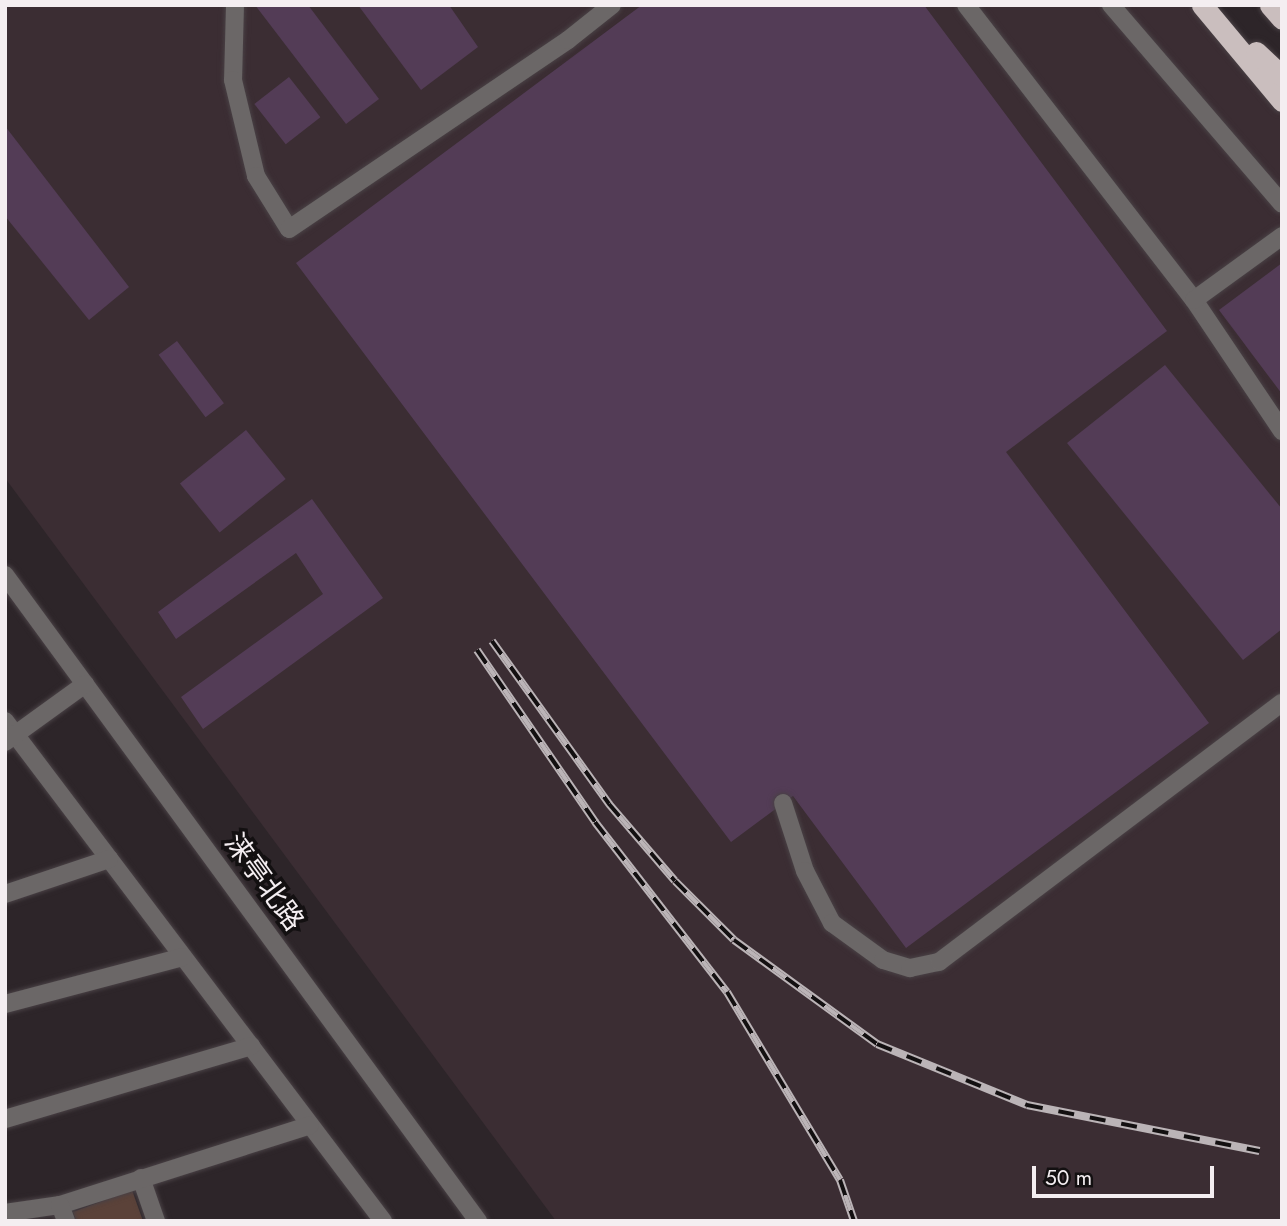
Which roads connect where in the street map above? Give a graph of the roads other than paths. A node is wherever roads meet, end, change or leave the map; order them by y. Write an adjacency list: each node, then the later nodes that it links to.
1 (235, 5): 2 (street)
2 (612, 5)
3 (966, 5): 12 (street)
4 (1111, 5): 10 (street)
5 (1204, 5): 8 (highway); 9 (highway)
6 (1270, 5): 7 (highway)
7 (1282, 19)
8 (1282, 76)
9 (1282, 101)
10 (1282, 204)
11 (1282, 236): 12 (street)
12 (1194, 300): 13 (street)
13 (1282, 431)
14 (5, 575): 15 (street, 涞亭北路)
15 (85, 684): 17 (street); 31 (street, 涞亭北路)
16 (1282, 704): 18 (street)
17 (9, 733): 19 (street)
18 (783, 803)
19 (109, 859): 20 (street); 21 (street)
20 (5, 894)
21 (183, 957): 22 (street); 23 (street)
22 (5, 1004)
23 (251, 1046): 24 (street); 25 (street)
24 (5, 1119)
25 (310, 1125): 26 (street); 30 (street)
26 (142, 1178): 28 (street); 29 (street)
27 (5, 1213): 28 (street)
28 (63, 1213)
29 (156, 1221)
30 (383, 1221)
31 (478, 1221)

